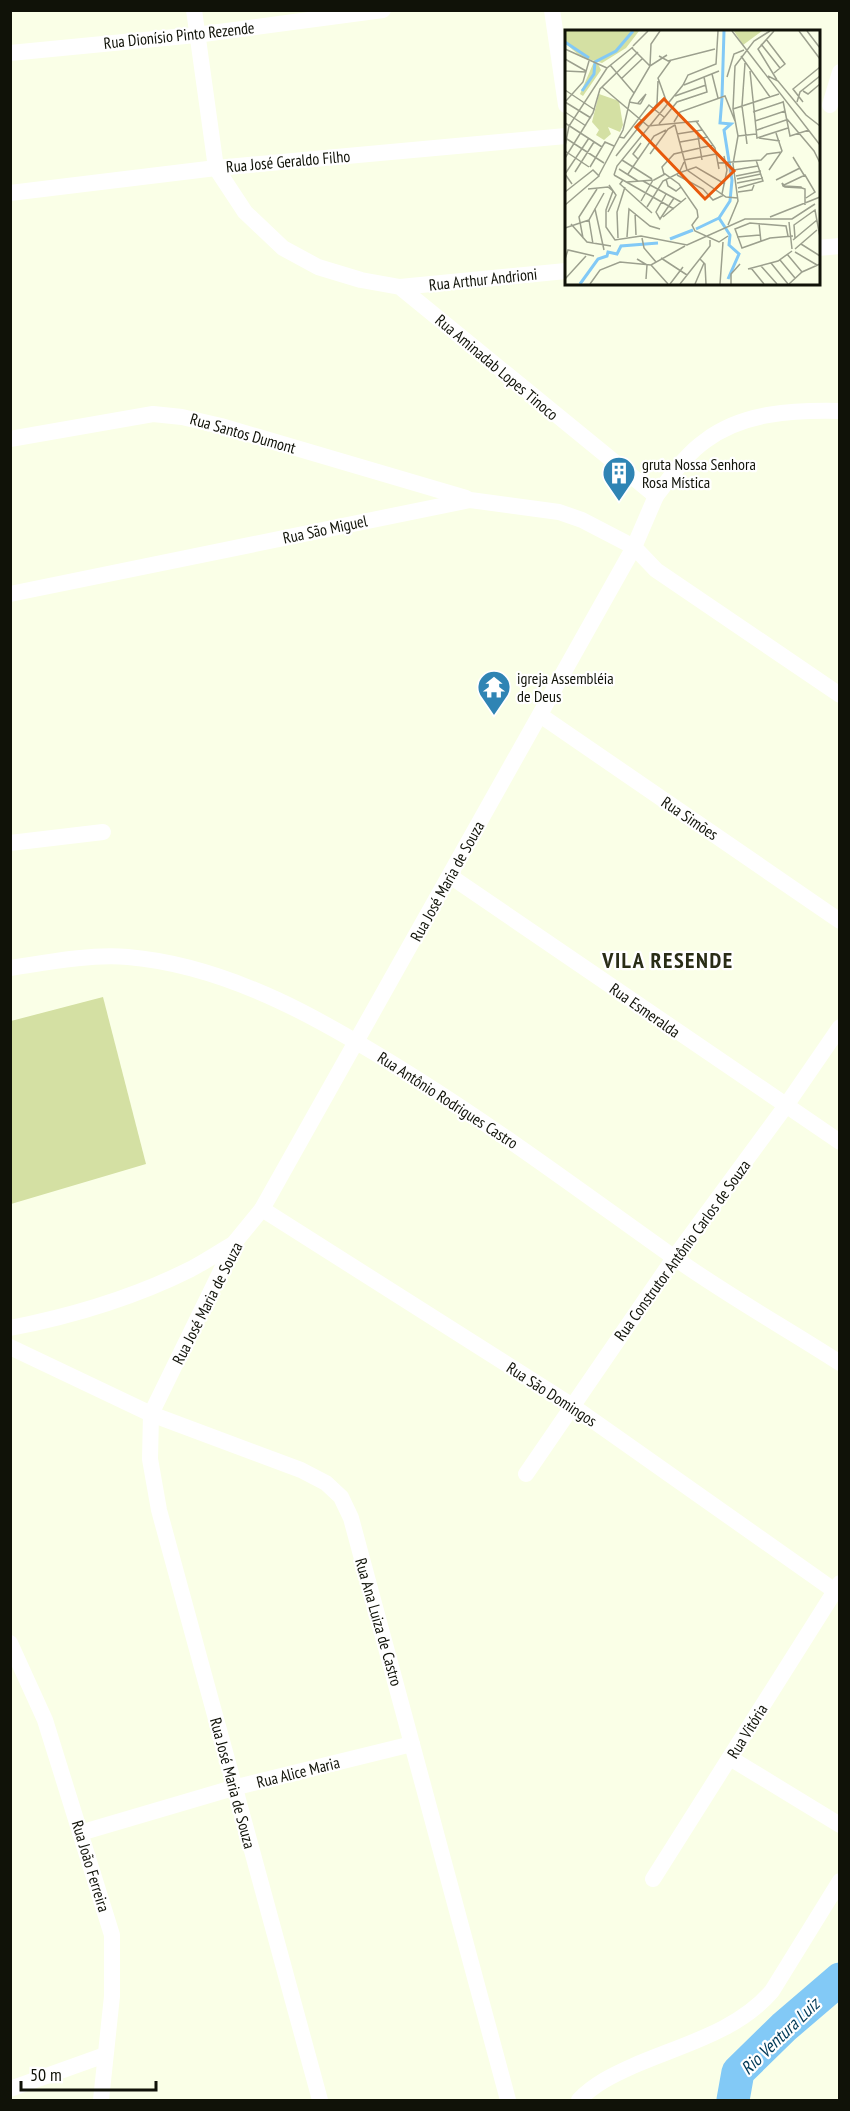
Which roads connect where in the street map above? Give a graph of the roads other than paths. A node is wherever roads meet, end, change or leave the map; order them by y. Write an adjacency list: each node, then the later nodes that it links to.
1 (194, 10): 4 (street, Rua Aminadab Lopes Tinoco)
2 (383, 10): 4 (street, Rua Dionísio Pinto Rezende)
3 (552, 10): 7 (street)
4 (196, 35): 5 (street, Rua Dionísio Pinto Rezende); 10 (street, Rua Aminadab Lopes Tinoco)
5 (10, 53)
6 (840, 72): 8 (street)
7 (565, 92)
8 (829, 105)
9 (565, 136): 10 (street, Rua José Geraldo Filho)
10 (216, 168): 11 (street, Rua José Geraldo Filho); 15 (street, Rua Aminadab Lopes Tinoco)
11 (10, 193)
12 (840, 246): 13 (street)
13 (820, 248)
14 (565, 271): 15 (street, Rua Arthur Andrioni)
15 (400, 287): 18 (street, Rua Aminadab Lopes Tinoco)
16 (840, 411): 18 (street)
17 (10, 439): 19 (street, Rua Santos Dumont)
18 (656, 496): 20 (street)
19 (470, 500): 20 (street, Rua São Miguel); 21 (street, Rua São Miguel)
20 (634, 547): 22 (street); 23 (street, Rua José Maria de Souza)
21 (10, 594)
22 (840, 695)
23 (540, 715): 26 (street, Rua José Maria de Souza); 27 (street, Rua Simões)
24 (103, 832): 25 (street)
25 (10, 843)
26 (450, 876): 30 (street, Rua José Maria de Souza); 31 (street, Rua Esmeralda)
27 (840, 921)
28 (10, 968): 30 (street, Rua Antônio Rodrigues Castro)
29 (840, 1027): 31 (street, Rua Construtor Antônio Carlos de Souza)
30 (357, 1041): 33 (street, Rua José Maria de Souza); 35 (street, Rua Antônio Rodrigues Castro)
31 (785, 1107): 32 (street, Rua Esmeralda); 35 (street, Rua Construtor Antônio Carlos de Souza)
32 (840, 1142)
33 (262, 1209): 34 (street, Rua José Maria de Souza); 39 (street, Rua São Domingos)
34 (235, 1242): 36 (street); 40 (street, Rua José Maria de Souza)
35 (674, 1258): 38 (street, Rua Antônio Rodrigues Castro); 39 (street, Rua Construtor Antônio Carlos de Souza)
36 (10, 1328)
37 (10, 1347): 40 (street, Rua Ana Luiza de Castro)
38 (840, 1363)
39 (571, 1405): 41 (street, Rua Construtor Antônio Carlos de Souza); 42 (street, Rua São Domingos)
40 (151, 1414): 44 (street, Rua Ana Luiza de Castro); 46 (street, Rua José Maria de Souza)
41 (526, 1474)
42 (837, 1587): 45 (street, Rua Vitória)
43 (10, 1643): 48 (street, Rua João Ferreira)
44 (412, 1744): 46 (street, Rua Alice Maria); 55 (street, Rua Ana Luiza de Castro)
45 (730, 1758): 47 (street); 49 (street, Rua Vitória)
46 (233, 1788): 48 (street, Rua Alice Maria); 54 (street, Rua José Maria de Souza)
47 (840, 1825)
48 (80, 1833): 51 (street, Rua João Ferreira)
49 (653, 1878)
50 (840, 1881): 56 (street)
51 (105, 2055): 52 (street); 53 (street, Rua João Ferreira)
52 (10, 2089)
53 (101, 2100)
54 (320, 2100)
55 (508, 2100)
56 (579, 2100)

